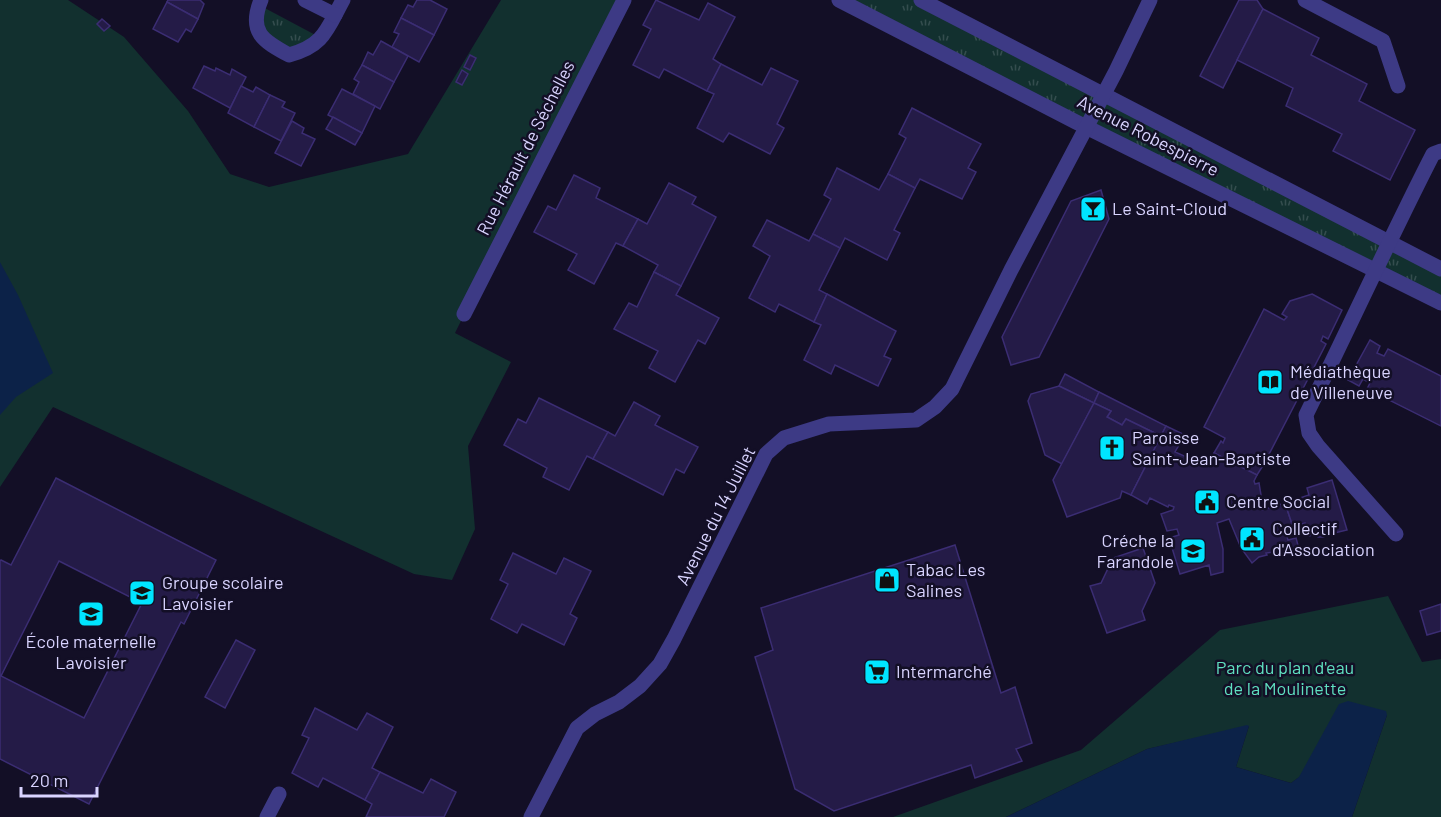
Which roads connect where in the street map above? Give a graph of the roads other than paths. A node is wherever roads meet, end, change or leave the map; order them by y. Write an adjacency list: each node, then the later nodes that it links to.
1 (261, 0): 9 (street)
2 (304, 0): 9 (street)
3 (343, 0): 9 (street)
4 (624, 0): 18 (street, Rue Hérault de Séchelles)
5 (839, 0): 12 (street, Avenue Robespierre)
6 (921, 0): 11 (street, Avenue Robespierre)
7 (1150, 0): 11 (street, Avenue du 14 Juillet)
8 (1312, 2): 10 (street)
9 (335, 15)
10 (1398, 86)
11 (1103, 94): 12 (street, Avenue du 14 Juillet); 14 (street, Avenue Robespierre)
12 (1086, 126): 16 (street, Avenue Robespierre); 22 (street, Avenue du 14 Juillet)
13 (1441, 151): 14 (street)
14 (1388, 242): 15 (street, Avenue Robespierre); 16 (street)
15 (1441, 269)
16 (1377, 272): 17 (street, Avenue Robespierre); 19 (street)
17 (1441, 303)
18 (464, 314)
19 (1396, 534)
20 (279, 794): 21 (street)
21 (267, 817)
22 (531, 817)

